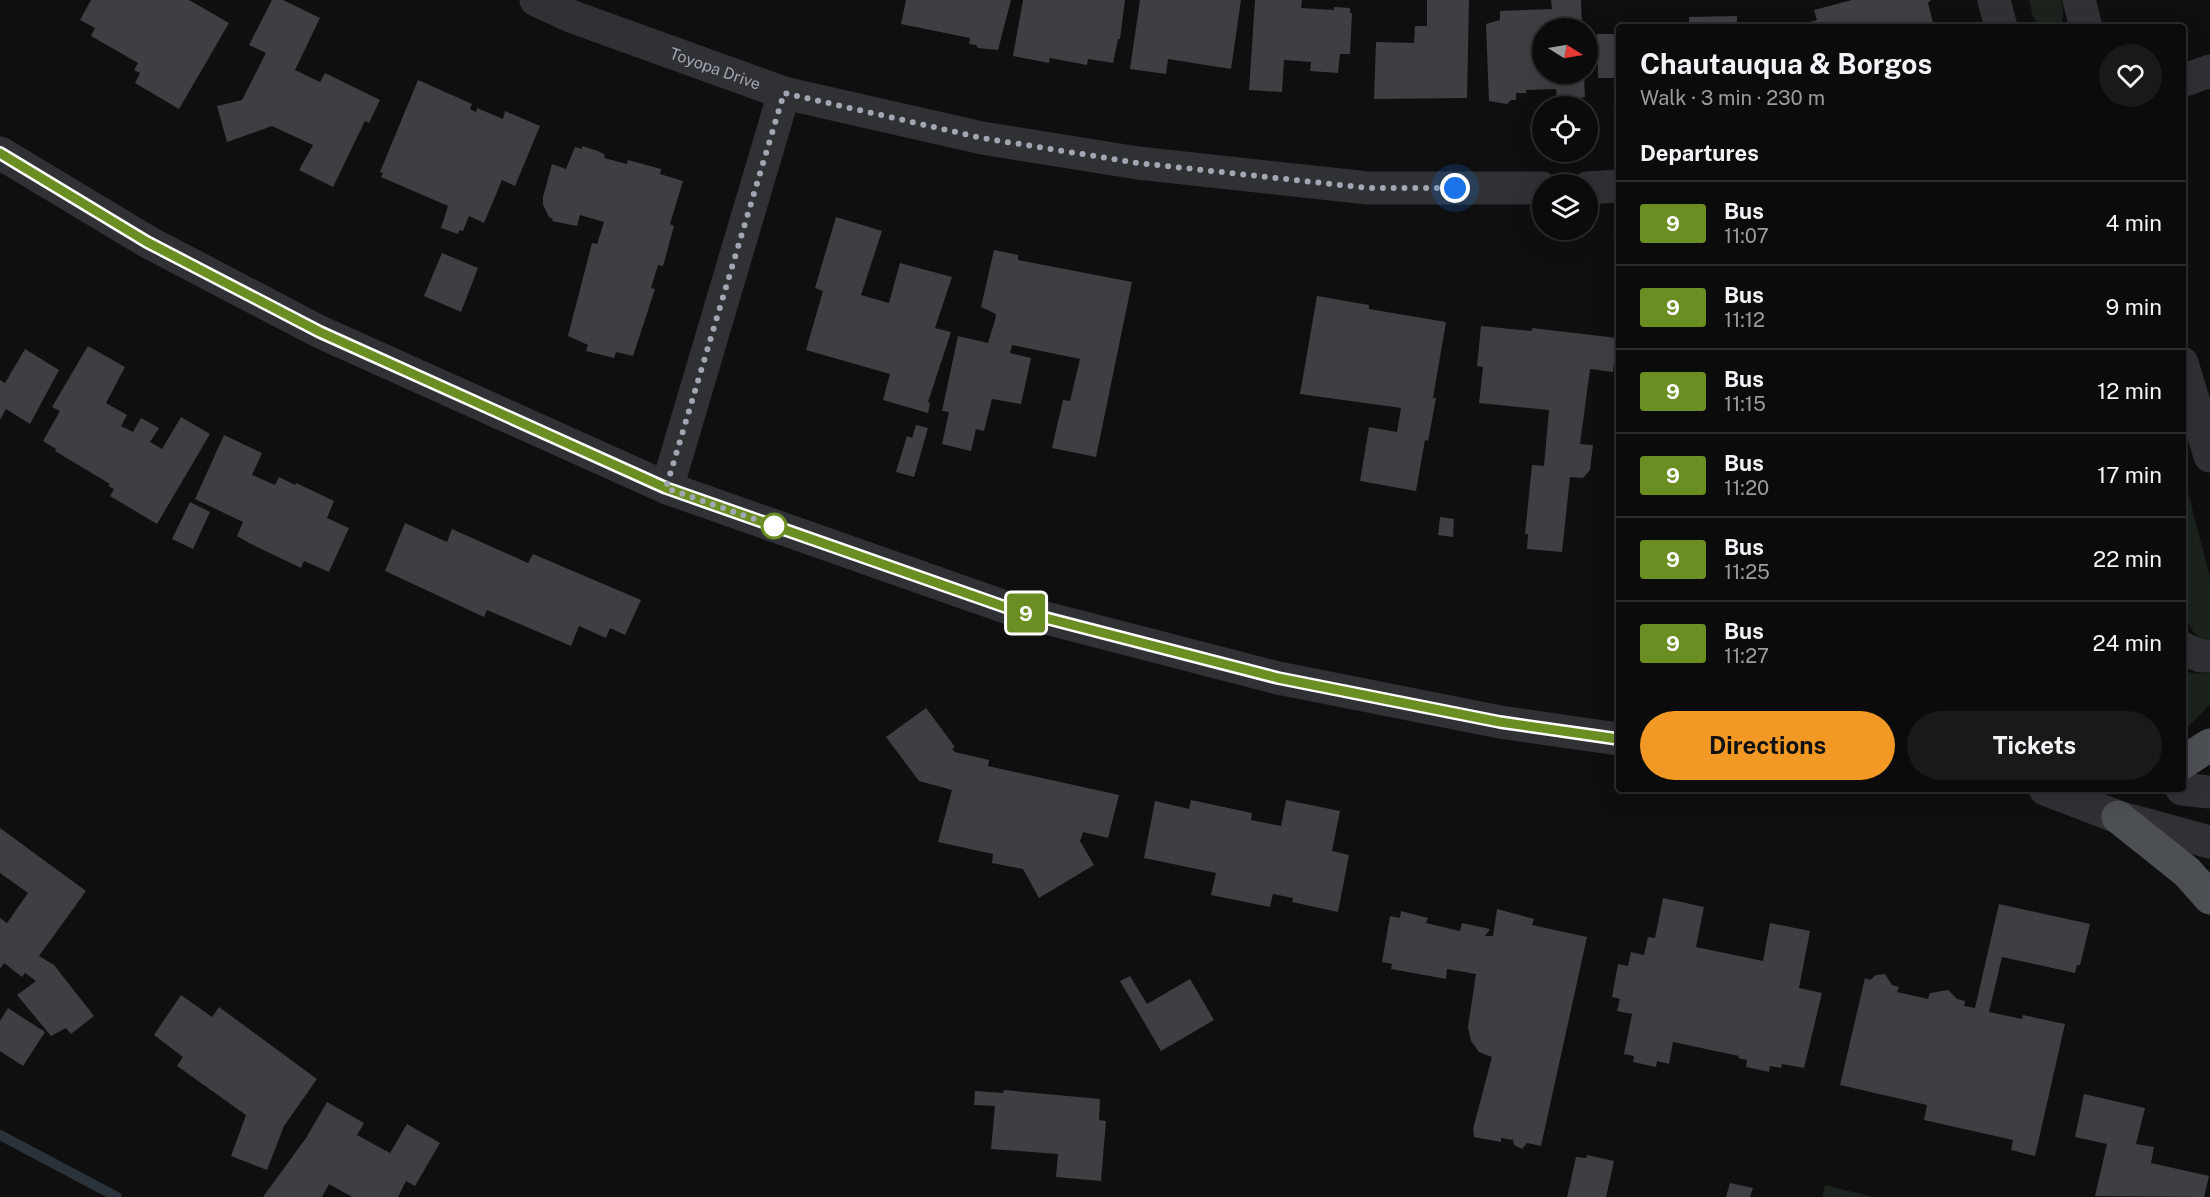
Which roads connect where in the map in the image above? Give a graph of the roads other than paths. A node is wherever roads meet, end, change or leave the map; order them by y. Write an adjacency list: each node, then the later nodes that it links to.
1 (536, 0): 8 (street, Toyopa Drive)
2 (1994, 0): 4 (street)
3 (2079, 0): 5 (street)
4 (2000, 24)
5 (2085, 24)
6 (2210, 71): 7 (street)
7 (2186, 80)
8 (784, 93): 12 (street, Toyopa Drive); 15 (street)
9 (0, 153): 15 (street)
10 (1616, 186): 11 (street)
11 (1598, 187)
12 (1532, 188)
13 (2186, 376): 14 (street)
14 (2210, 456)
15 (666, 488): 18 (street)
16 (2186, 650): 17 (street)
17 (2210, 656)
18 (1616, 739)
19 (2210, 745): 20 (main road)
20 (2186, 760)
21 (2186, 789): 23 (street)
22 (2053, 792): 24 (street)
23 (2210, 792)
24 (2118, 817): 25 (street); 26 (main road)
25 (2210, 842)
26 (2210, 898)

